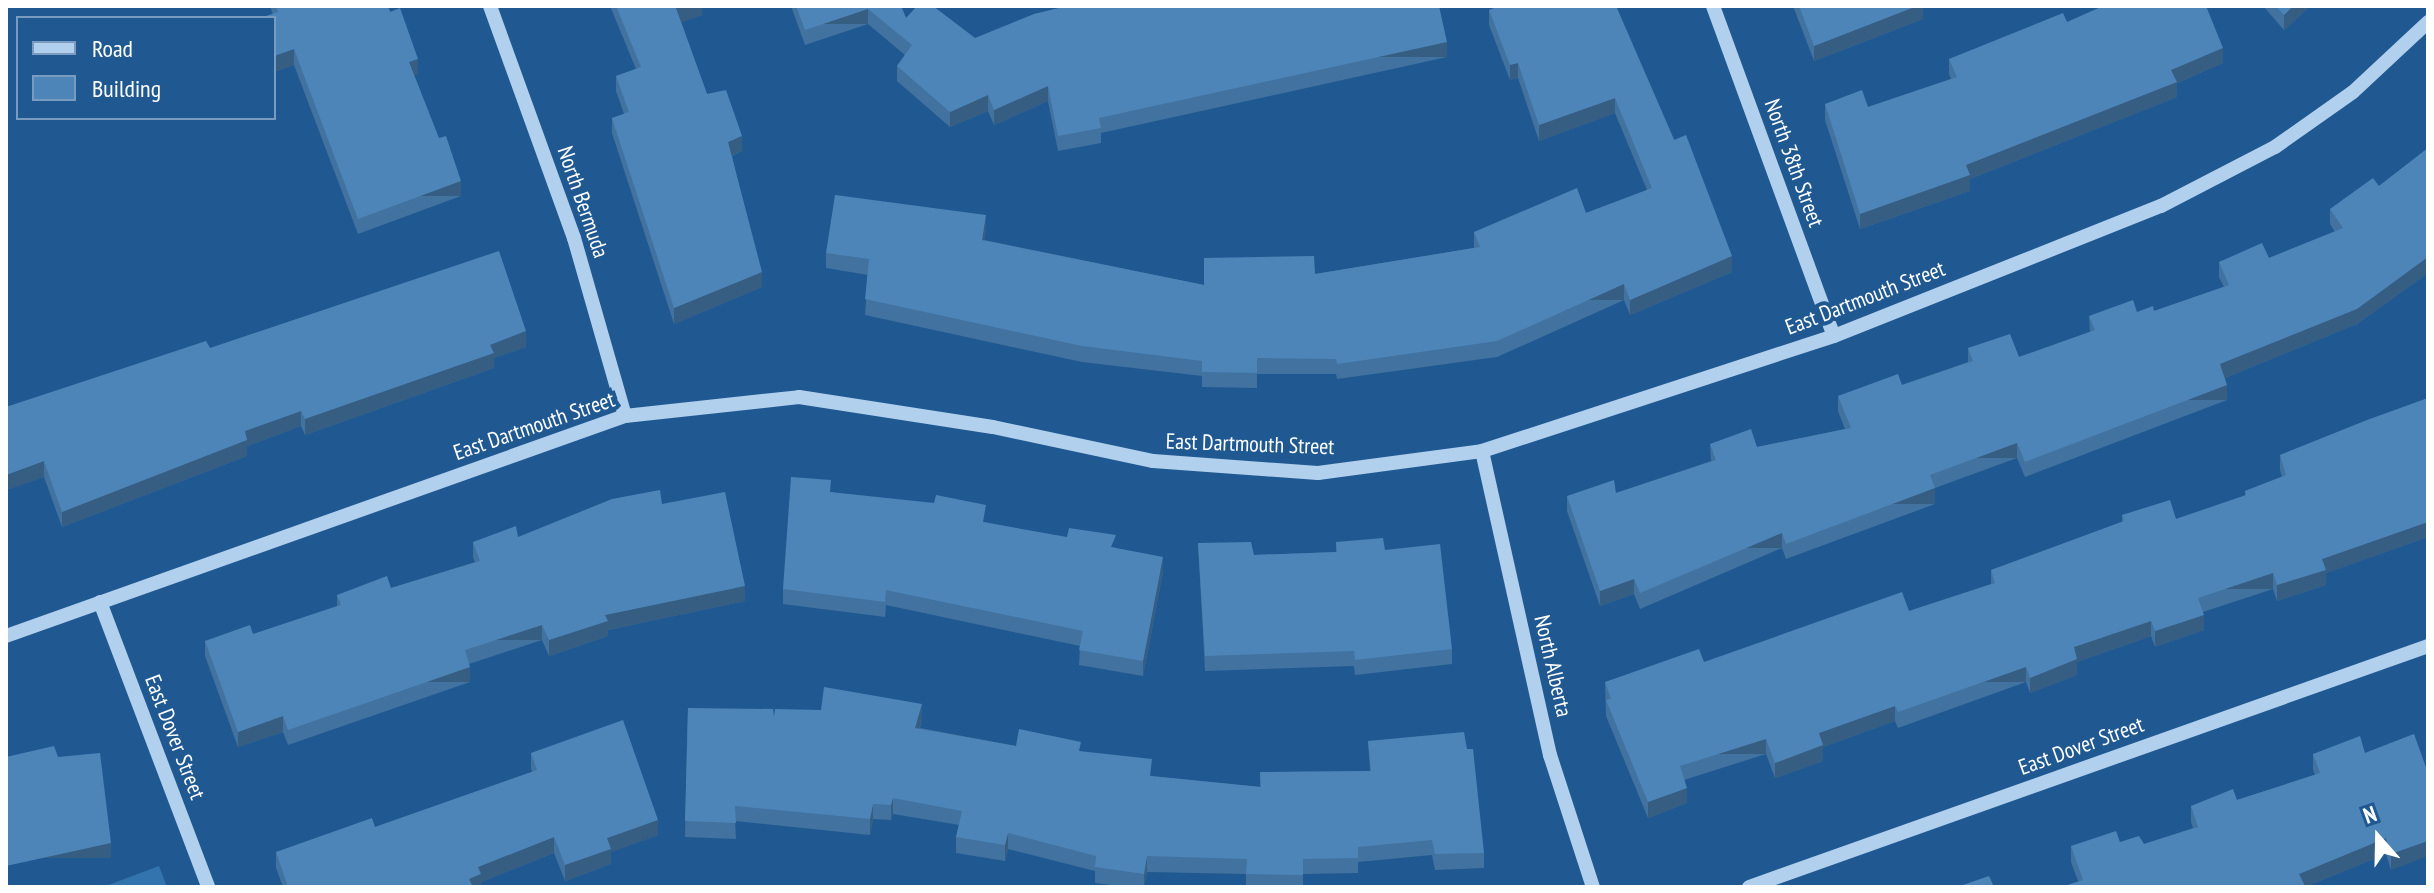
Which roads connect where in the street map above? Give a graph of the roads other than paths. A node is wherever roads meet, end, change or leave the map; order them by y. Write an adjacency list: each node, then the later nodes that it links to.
1 (490, 6): 5 (street, North Bermuda)
2 (1713, 6): 4 (street, North 38th Street)
3 (2428, 22): 4 (street, East Dartmouth Street)
4 (1834, 336): 6 (street, East Dartmouth Street)
5 (625, 416): 6 (street, East Dartmouth Street); 7 (street, East Dartmouth Street)
6 (1482, 451): 11 (street, North Alberta)
7 (100, 602): 8 (street, East Dartmouth Street); 10 (street, East Dover Street)
8 (6, 636)
9 (2428, 646): 12 (street, East Dover Street)
10 (208, 887)
11 (1593, 887)
12 (1749, 887)

